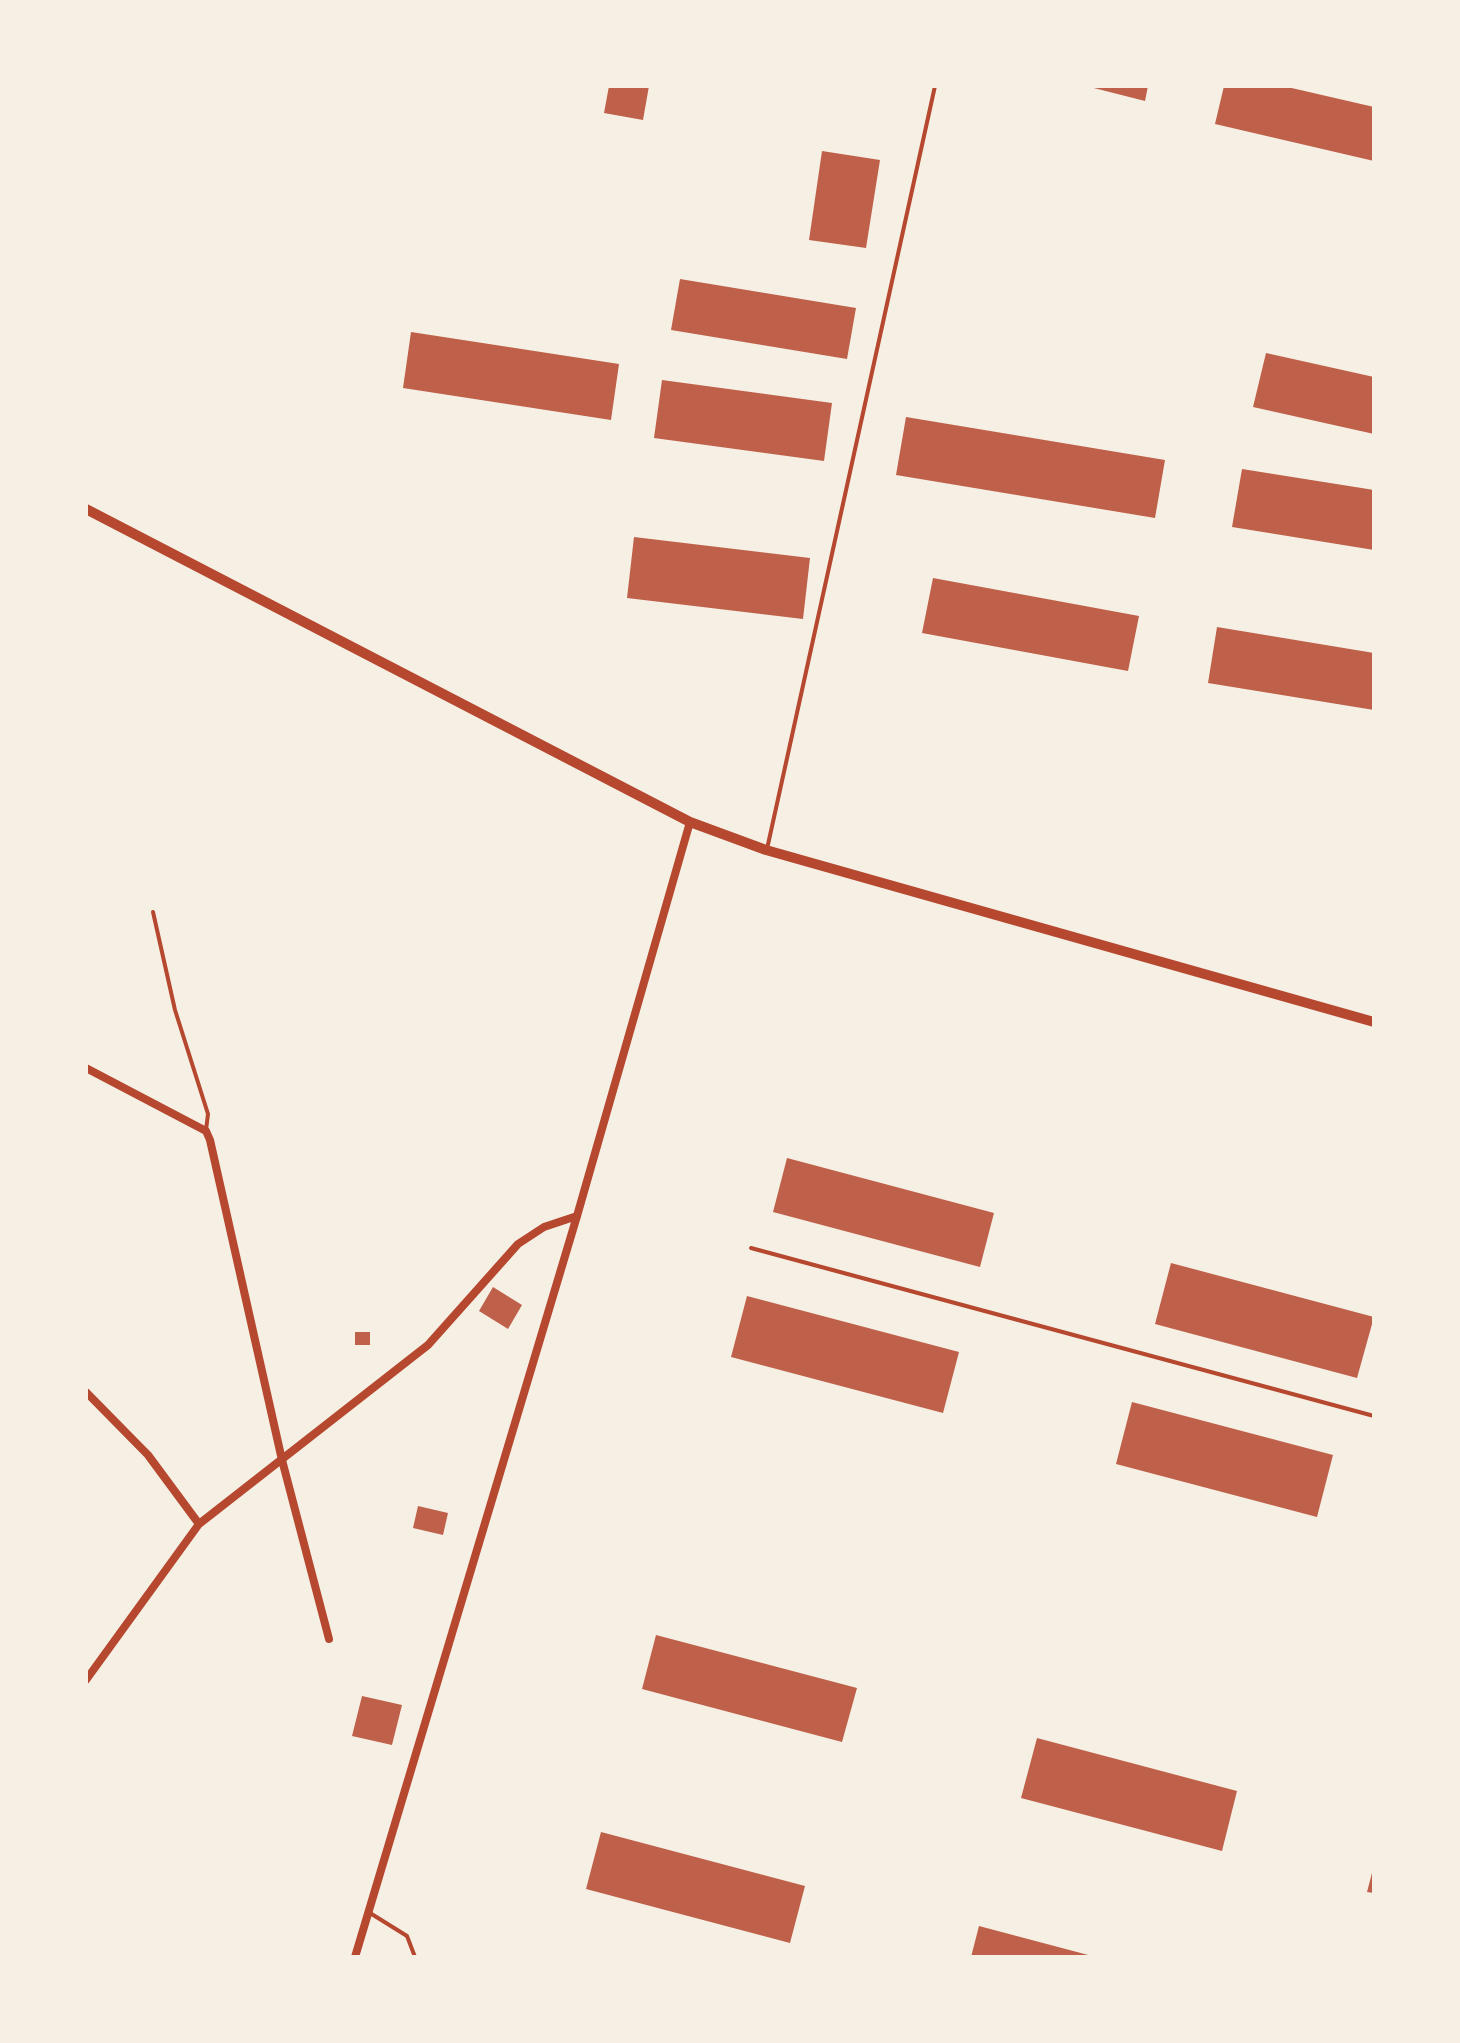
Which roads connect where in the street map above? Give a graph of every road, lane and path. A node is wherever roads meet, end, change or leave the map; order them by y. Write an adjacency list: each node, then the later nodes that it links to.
1 (935, 86): 4 (lane)
2 (86, 509): 3 (street)
3 (690, 822): 4 (street); 9 (street)
4 (766, 850): 6 (street)
5 (153, 912): 8 (lane)
6 (1374, 1022)
7 (86, 1068): 8 (street)
8 (206, 1131): 13 (street)
9 (577, 1216): 13 (street); 17 (street)
10 (751, 1248): 12 (lane)
11 (86, 1392): 14 (street)
12 (1374, 1416)
13 (282, 1460): 14 (street); 15 (street)
14 (199, 1524): 16 (street)
15 (329, 1639)
16 (86, 1680)
17 (368, 1911): 18 (street); 19 (lane)
18 (355, 1957)
19 (415, 1957)

